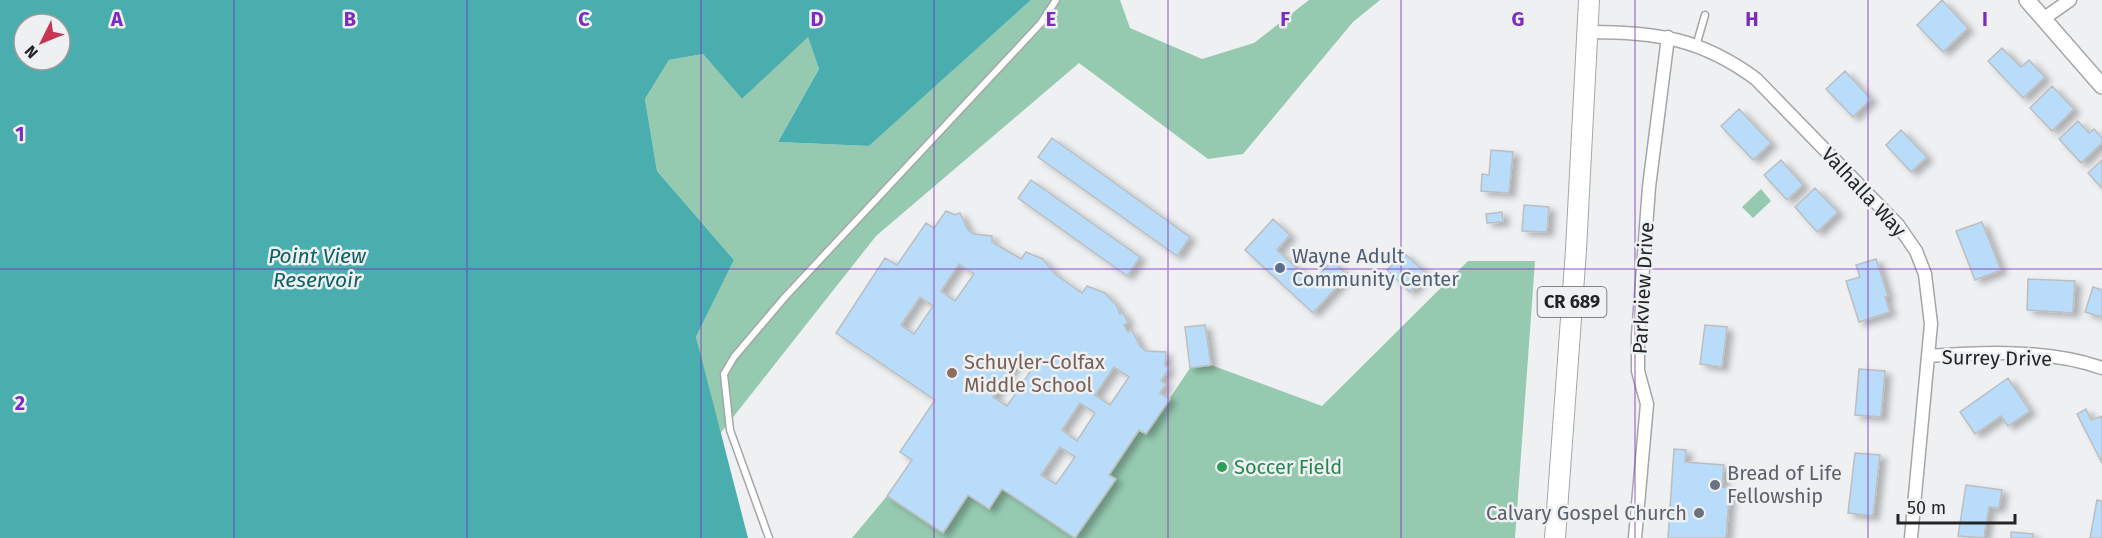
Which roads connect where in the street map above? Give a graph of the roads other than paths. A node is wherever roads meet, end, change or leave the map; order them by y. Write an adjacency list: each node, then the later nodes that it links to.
1 (1056, 0): 14 (lane)
2 (1589, 0): 8 (main road, CR 689)
3 (1595, 0): 8 (main road, CR 689)
4 (2027, 0): 7 (street)
5 (2070, 0): 7 (street)
6 (1705, 15): 10 (lane)
7 (2043, 19): 11 (street)
8 (1589, 32): 9 (street, Valhalla Way); 15 (main road, CR 689)
9 (1668, 37): 10 (street, Valhalla Way); 16 (street, Parkview Drive)
10 (1695, 46): 12 (street, Valhalla Way)
11 (2102, 86)
12 (1928, 356): 13 (street, Surrey Drive); 17 (street, Valhalla Way)
13 (2102, 368)
14 (769, 538)
15 (1555, 538)
16 (1635, 538)
17 (1911, 538)

